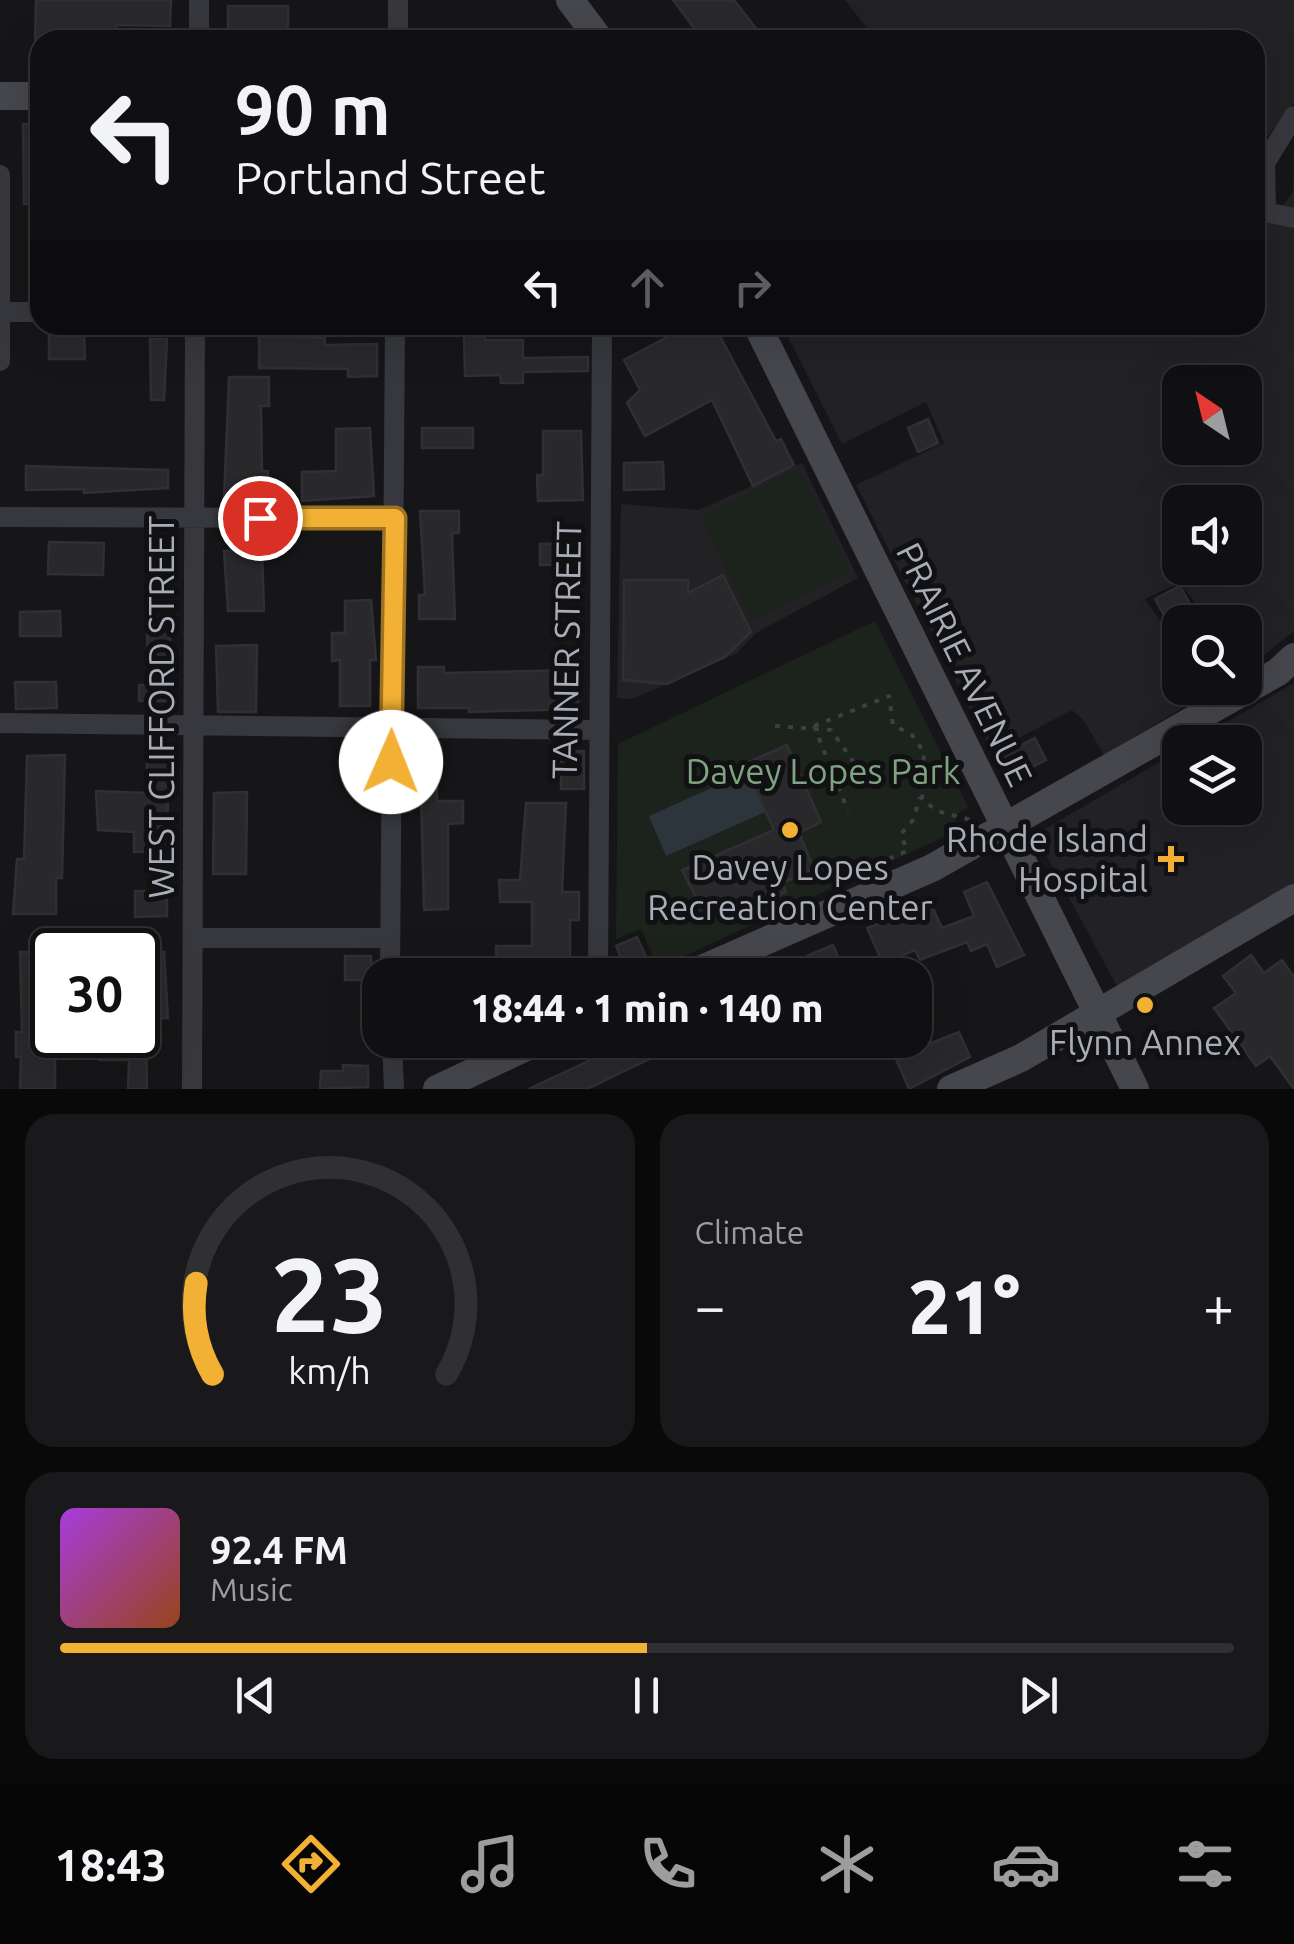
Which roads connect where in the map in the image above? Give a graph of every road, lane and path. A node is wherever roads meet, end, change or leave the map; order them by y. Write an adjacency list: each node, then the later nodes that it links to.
1 (199, 0): 4 (street)
2 (398, 0): 5 (street)
3 (570, 0): 6 (street)
4 (199, 30)
5 (398, 30)
6 (592, 30)
7 (0, 96): 8 (street)
8 (30, 96)
9 (1294, 116): 10 (street)
10 (1265, 163)
11 (0, 175): 14 (street)
12 (1265, 211): 13 (street)
13 (1294, 218)
14 (1, 312): 15 (street); 20 (street)
15 (30, 312)
16 (195, 335): 22 (street, WEST CLIFFORD STREET)
17 (396, 335): 23 (street)
18 (602, 335): 30 (street, TANNER STREET)
19 (761, 335): 34 (street, PRAIRIE AVENUE)
20 (0, 362)
21 (0, 517): 22 (street)
22 (193, 518): 23 (street); 26 (street, WEST CLIFFORD STREET)
23 (395, 518): 29 (street)
24 (1294, 657): 34 (street)
25 (0, 723): 26 (street)
26 (195, 726): 29 (street); 37 (street, WEST CLIFFORD STREET)
27 (775, 726): 28 (path)
28 (814, 726): 31 (path); 32 (path); 33 (path)
29 (391, 728): 30 (street); 38 (street)
30 (597, 730): 40 (street, TANNER STREET)
31 (920, 792): 34 (path); 35 (path)
32 (854, 793)
33 (848, 811)
34 (1004, 829): 41 (street); 42 (street, PRAIRIE AVENUE)
35 (877, 864)
36 (1294, 898): 42 (street)
37 (194, 938): 38 (street); 45 (street, WEST CLIFFORD STREET)
38 (390, 938): 39 (street)
39 (390, 958)
40 (598, 958)
41 (727, 958)
42 (1097, 1015): 48 (street); 49 (street, PRAIRIE AVENUE)
43 (393, 1058): 46 (street)
44 (503, 1058): 47 (street)
45 (192, 1089)
46 (394, 1089)
47 (437, 1089)
48 (952, 1089)
49 (1135, 1089)

